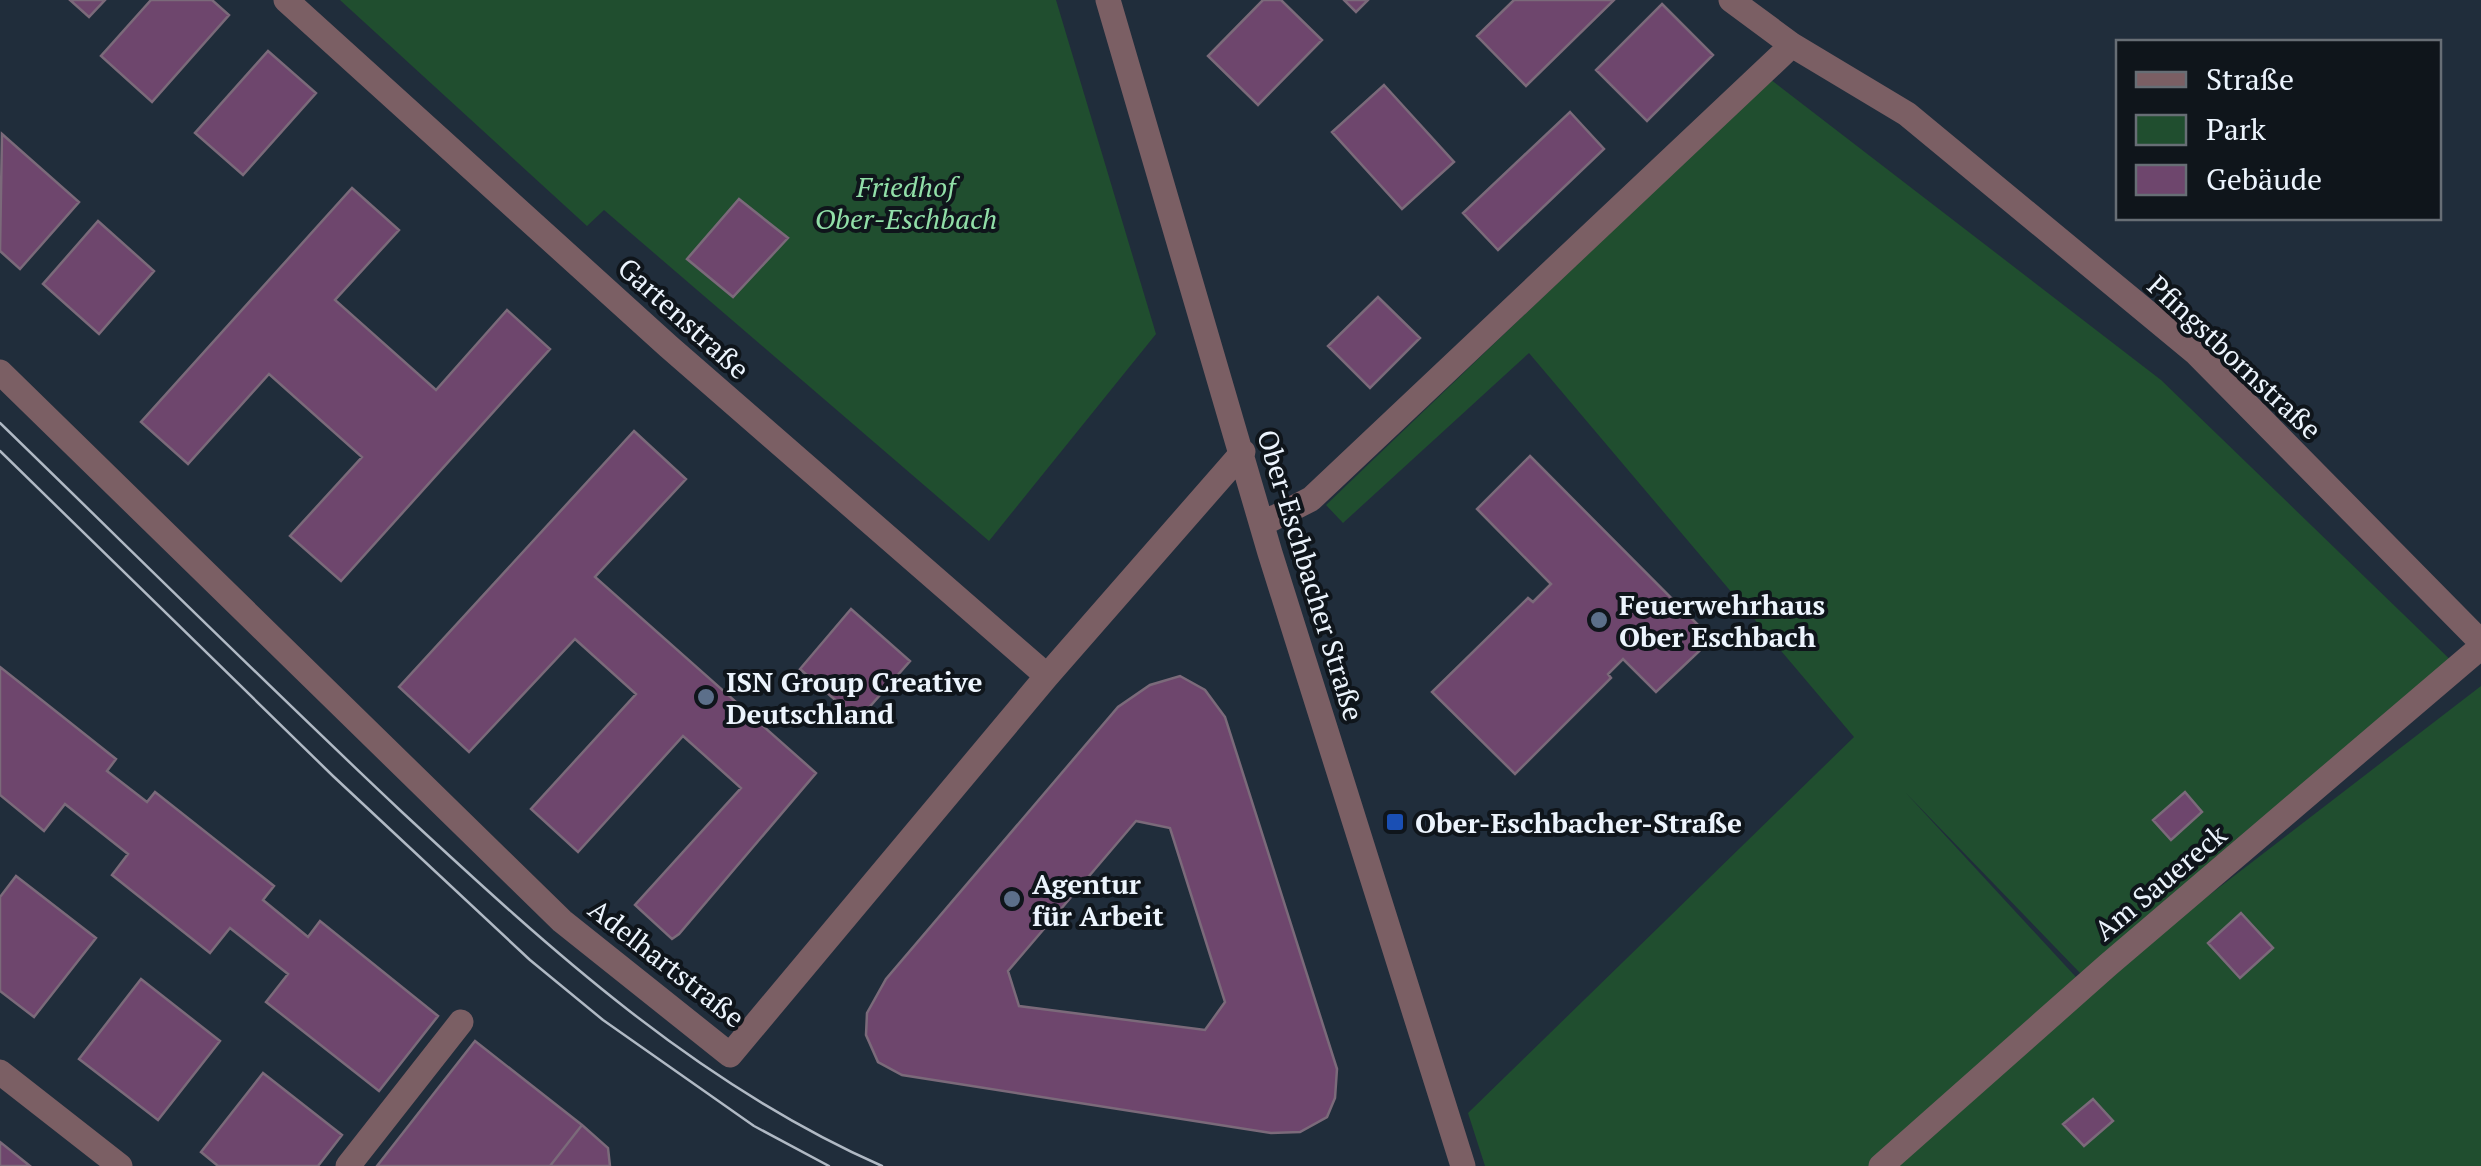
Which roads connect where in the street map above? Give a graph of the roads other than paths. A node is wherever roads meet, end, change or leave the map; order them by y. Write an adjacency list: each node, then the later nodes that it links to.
1 (286, 0): 9 (street, Gartenstraße)
2 (1108, 0): 6 (street, Ober-Eschbacher Straße)
3 (1732, 0): 4 (street, Pfingstbornstraße)
4 (1792, 45): 7 (street); 8 (street, Pfingstbornstraße)
5 (0, 372): 9 (street, Adelhartstraße)
6 (1243, 452): 7 (street, Ober-Eschbacher Straße); 9 (street, Adelhartstraße)
7 (1262, 524): 14 (street, Ober-Eschbacher Straße)
8 (2481, 645): 15 (street, Am Sauereck)
9 (1046, 676)
10 (461, 1022): 13 (street)
11 (0, 1072): 12 (street)
12 (120, 1166)
13 (348, 1166)
14 (1463, 1166)
15 (1881, 1166)

